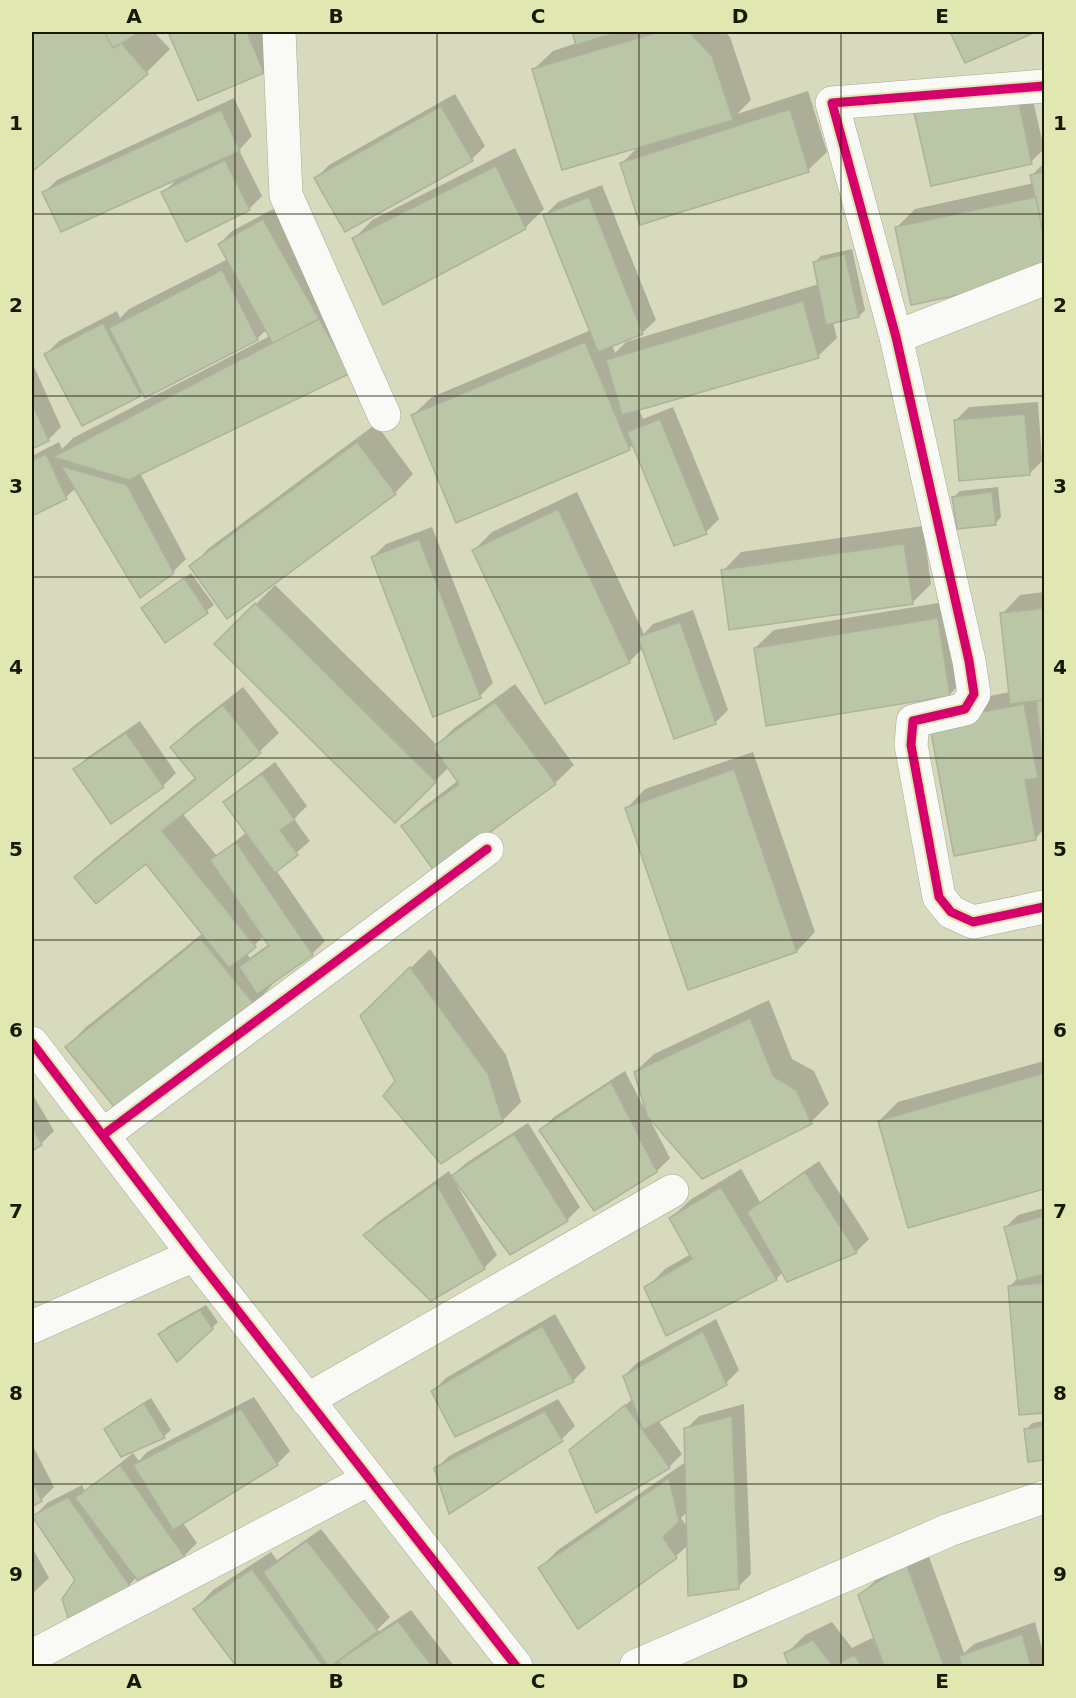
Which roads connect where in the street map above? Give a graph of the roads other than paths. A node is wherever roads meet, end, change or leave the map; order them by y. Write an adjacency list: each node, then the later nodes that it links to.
1 (279, 32): 5 (street)
2 (1044, 86): 4 (street)
3 (1044, 279): 4 (street)
4 (896, 337): 7 (street)
5 (384, 415)
6 (487, 849): 9 (street)
7 (1044, 907)
8 (32, 1043): 9 (street)
9 (103, 1136): 11 (street)
10 (672, 1191): 13 (street)
11 (194, 1255): 12 (street); 13 (street)
12 (32, 1327)
13 (307, 1400): 14 (street)
14 (369, 1479): 16 (street); 17 (street)
15 (1044, 1497): 18 (street)
16 (32, 1656)
17 (516, 1666)
18 (636, 1666)

